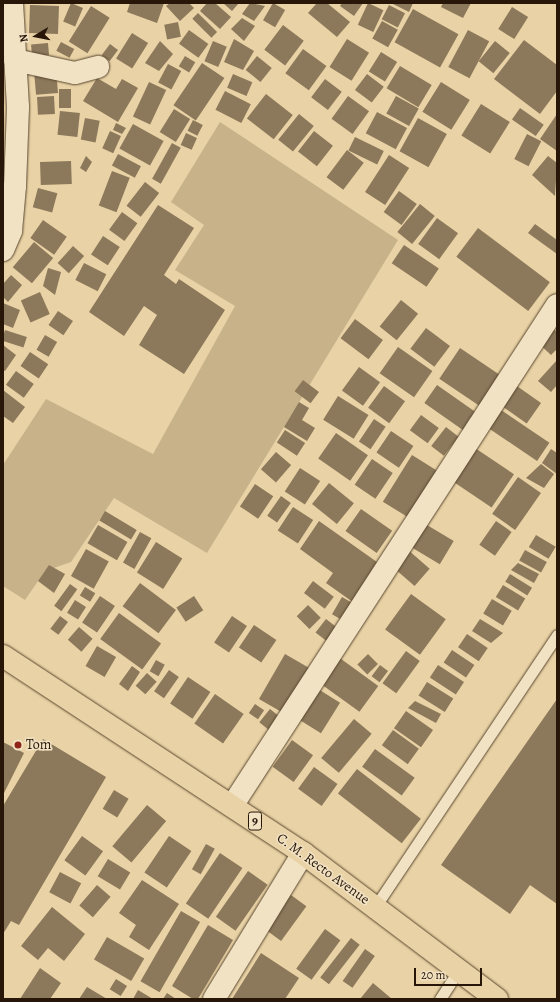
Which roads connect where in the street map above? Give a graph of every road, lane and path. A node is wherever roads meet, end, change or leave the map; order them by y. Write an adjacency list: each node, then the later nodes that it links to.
1 (12, 3): 2 (street)
2 (15, 60): 3 (street); 4 (street)
3 (98, 67)
4 (3, 250)
5 (557, 305): 8 (street)
6 (557, 636): 10 (lane)
7 (3, 656): 8 (highway, C. M. Recto Avenue / 9)
8 (232, 806): 9 (highway, C. M. Recto Avenue / 9)
9 (303, 853): 10 (highway, C. M. Recto Avenue / 9); 12 (street)
10 (375, 907): 11 (highway, C. M. Recto Avenue / 9)
11 (459, 970): 13 (lane); 14 (highway, C. M. Recto Avenue / 9)
12 (214, 999)
13 (440, 999)
14 (497, 999)

